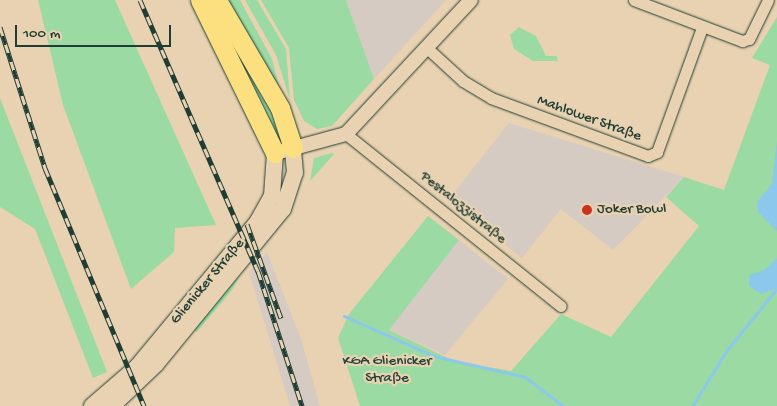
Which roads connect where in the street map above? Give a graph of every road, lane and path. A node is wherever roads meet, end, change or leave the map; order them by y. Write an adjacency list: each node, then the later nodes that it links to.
1 (200, 0): 9 (highway)
2 (217, 0): 9 (highway)
3 (471, 0): 7 (street)
4 (634, 0): 6 (street)
5 (768, 0): 6 (street)
6 (702, 28): 7 (street, Mahlower Straße)
7 (427, 48): 8 (street)
8 (346, 134): 9 (street); 10 (street, Pestalozzistraße)
9 (284, 150): 11 (main road, Glienicker Straße); 12 (main road, Glienicker Straße)
10 (561, 306)
11 (92, 406)
12 (112, 406)

